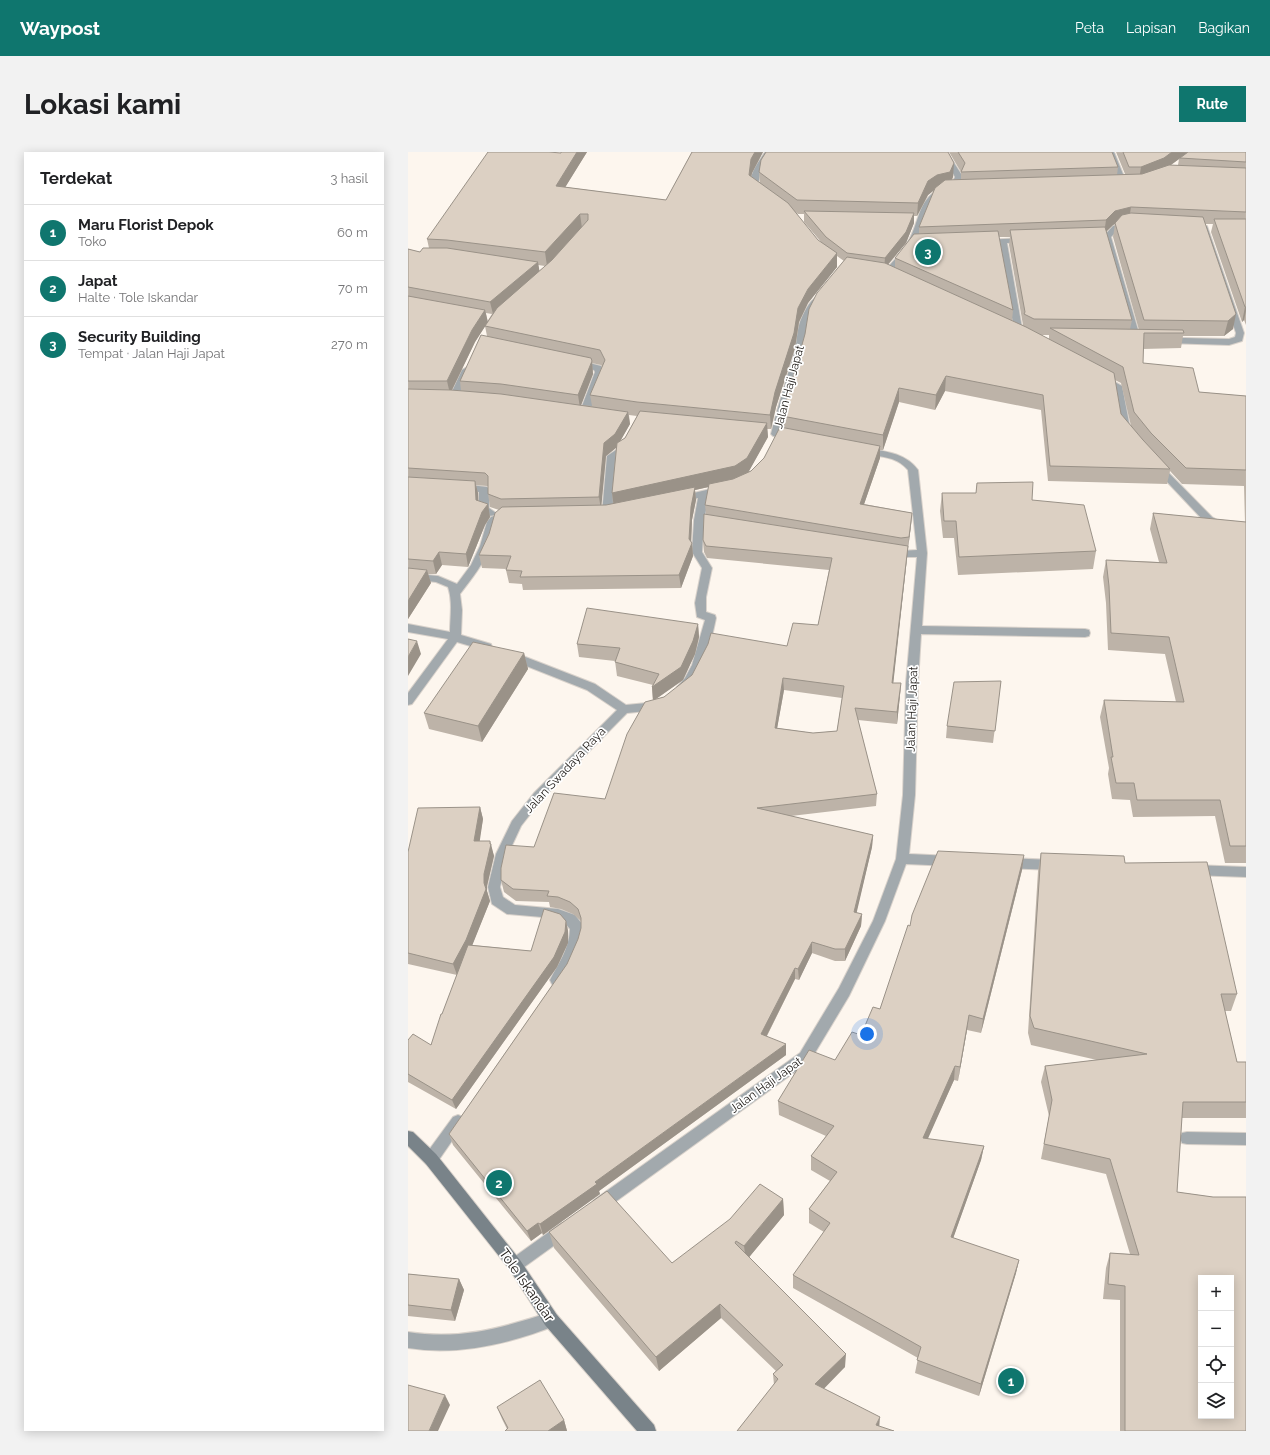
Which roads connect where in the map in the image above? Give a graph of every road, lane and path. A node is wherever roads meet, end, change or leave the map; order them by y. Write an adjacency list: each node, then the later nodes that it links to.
1 (768, 152): 5 (street)
2 (943, 152): 9 (street)
3 (1110, 152): 4 (street)
4 (1134, 184)
5 (767, 196)
6 (1032, 240): 7 (street)
7 (1002, 241): 8 (street); 11 (street)
8 (972, 243)
9 (887, 275)
10 (826, 288): 19 (street, Jalan Haji Japat)
11 (1007, 329)
12 (1132, 340): 12 (street)
13 (470, 362): 16 (street)
14 (568, 362): 17 (street)
15 (1096, 375): 20 (street)
16 (454, 398)
17 (584, 414)
18 (632, 433): 27 (street)
19 (799, 438)
20 (1134, 440)
21 (851, 448): 34 (street, Jalan Haji Japat)
22 (1152, 462): 32 (street)
23 (733, 486): 25 (street)
24 (453, 487): 29 (street)
25 (704, 494): 26 (street); 30 (street)
26 (668, 502)
27 (607, 513)
28 (517, 515): 29 (street)
29 (502, 516): 36 (street)
30 (699, 520): 31 (street); 41 (street)
31 (710, 522)
32 (1246, 534)
33 (878, 550): 34 (street)
34 (922, 553): 38 (street, Jalan Haji Japat)
35 (408, 576): 36 (street)
36 (456, 592): 40 (street)
37 (408, 628): 40 (street)
38 (916, 630): 39 (street); 45 (street, Jalan Haji Japat)
39 (1085, 633)
40 (455, 637): 43 (street); 44 (street)
41 (676, 692)
42 (665, 700): 44 (street)
43 (408, 701)
44 (624, 709): 51 (street, Jalan Swadaya Raya)
45 (902, 859): 46 (street); 57 (street, Jalan Haji Japat)
46 (965, 861)
47 (997, 862): 48 (street)
48 (1068, 865)
49 (1180, 870): 50 (street)
50 (1246, 872)
51 (550, 990)
52 (467, 1108): 56 (street)
53 (408, 1137): 56 (main road, Tole Iskandar)
54 (1187, 1138): 55 (street)
55 (1246, 1139)
56 (431, 1159): 59 (main road, Tole Iskandar)
57 (592, 1209)
58 (573, 1223): 59 (street)
59 (515, 1265): 60 (main road, Tole Iskandar)
60 (551, 1320): 61 (street); 62 (main road, Tole Iskandar)
61 (408, 1340)
62 (648, 1431)

